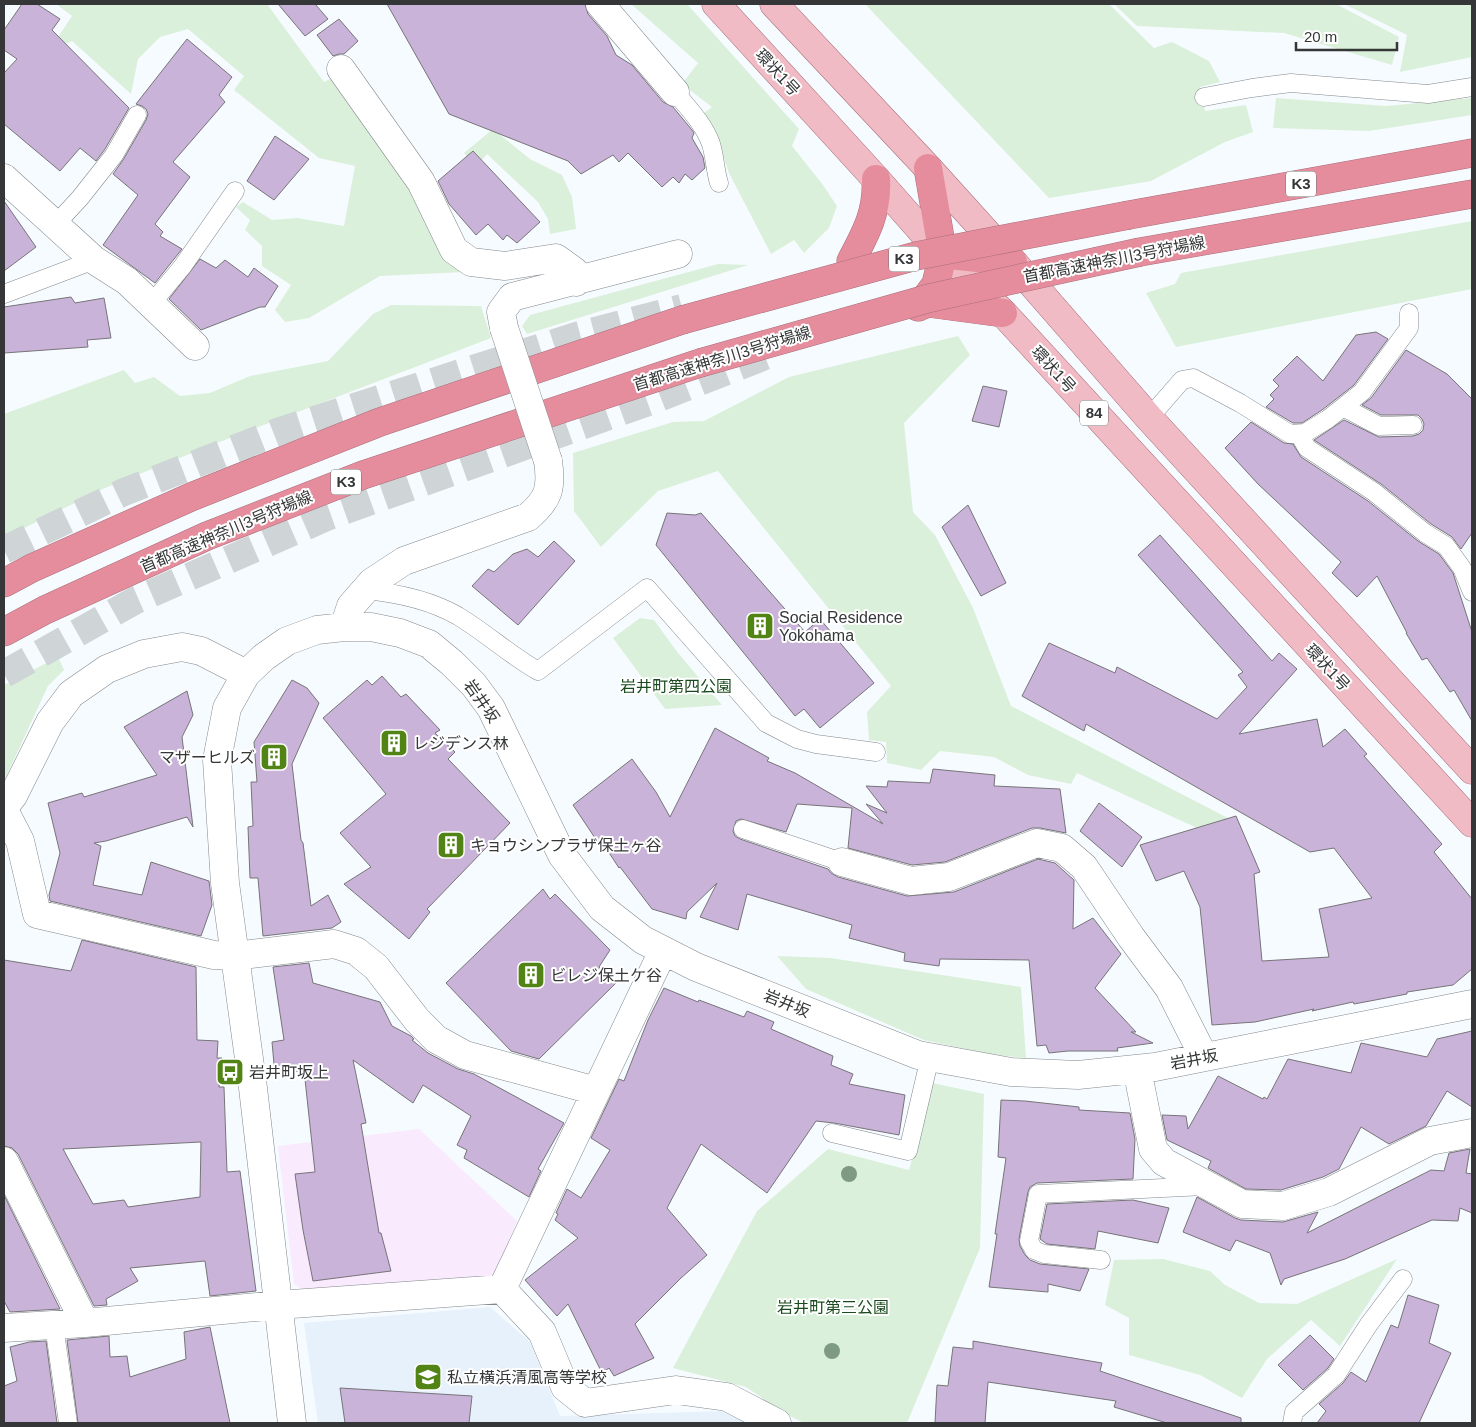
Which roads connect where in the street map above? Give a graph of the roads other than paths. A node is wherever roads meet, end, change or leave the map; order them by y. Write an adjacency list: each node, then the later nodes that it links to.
1 (600, 4): 6 (street)
2 (716, 4): 12 (main road, 環状1号 / 84)
3 (774, 4): 10 (main road, 84)
4 (341, 69): 22 (street)
5 (1472, 87): 7 (lane)
6 (675, 92): 13 (lane)
7 (1204, 97)
8 (137, 115): 16 (lane)
9 (1472, 153): 35 (highway, K3, bridge)
10 (928, 168): 18 (highway); 21 (main road, 84)
11 (4, 178): 16 (street)
12 (876, 179): 18 (main road, 環状1号 / 84); 20 (highway)
13 (719, 183)
14 (235, 191): 25 (lane)
15 (1472, 194): 39 (highway, 首都高速神奈川3号狩場線 / K3, bridge)
16 (55, 225): 19 (street)
17 (678, 254): 22 (street)
18 (943, 255): 20 (highway); 21 (highway); 26 (highway); 27 (main road, 環状1号 / 84)
19 (94, 260): 24 (lane); 25 (street)
20 (851, 261): 23 (highway)
21 (1013, 262): 32 (main road, 84)
22 (576, 282): 36 (street, bridge)
23 (769, 286)
24 (4, 294)
25 (152, 303): 29 (street)
26 (919, 307): 27 (highway); 30 (highway)
27 (1003, 313): 44 (main road, 環状1号 / 84)
28 (1410, 313): 31 (lane)
29 (195, 346)
30 (784, 349)
31 (1343, 407): 33 (lane); 34 (lane)
32 (1149, 418): 34 (lane); 42 (main road, 84)
33 (1414, 425)
34 (1299, 434): 37 (lane)
35 (4, 583)
36 (365, 590): 38 (street); 41 (lane)
37 (1472, 592)
38 (344, 626): 40 (street, 岩井坂); 47 (street, 岩井坂)
39 (4, 632)
40 (255, 666): 43 (street); 48 (street)
41 (876, 752)
42 (1472, 770)
43 (4, 808): 48 (street)
44 (1472, 824)
45 (744, 829): 46 (lane)
46 (842, 862): 51 (street)
47 (663, 951): 50 (street, 岩井坂); 53 (street)
48 (235, 956): 53 (street); 61 (street)
49 (1472, 1004): 51 (street, 岩井坂)
50 (930, 1057): 52 (street, 岩井坂); 54 (lane)
51 (1204, 1057): 52 (street, 岩井坂)
52 (1137, 1069): 57 (street)
53 (596, 1091): 60 (street)
54 (832, 1133)
55 (1472, 1133): 57 (street)
56 (4, 1161): 62 (street)
57 (1208, 1186): 58 (lane)
58 (1101, 1260)
59 (1403, 1279): 68 (lane)
60 (502, 1289): 61 (street); 67 (street)
61 (278, 1305): 62 (street); 66 (street)
62 (85, 1323): 63 (street)
63 (54, 1325): 64 (street); 65 (lane)
64 (4, 1328)
65 (68, 1423)
66 (292, 1423)
67 (777, 1423)
68 (1292, 1423)

